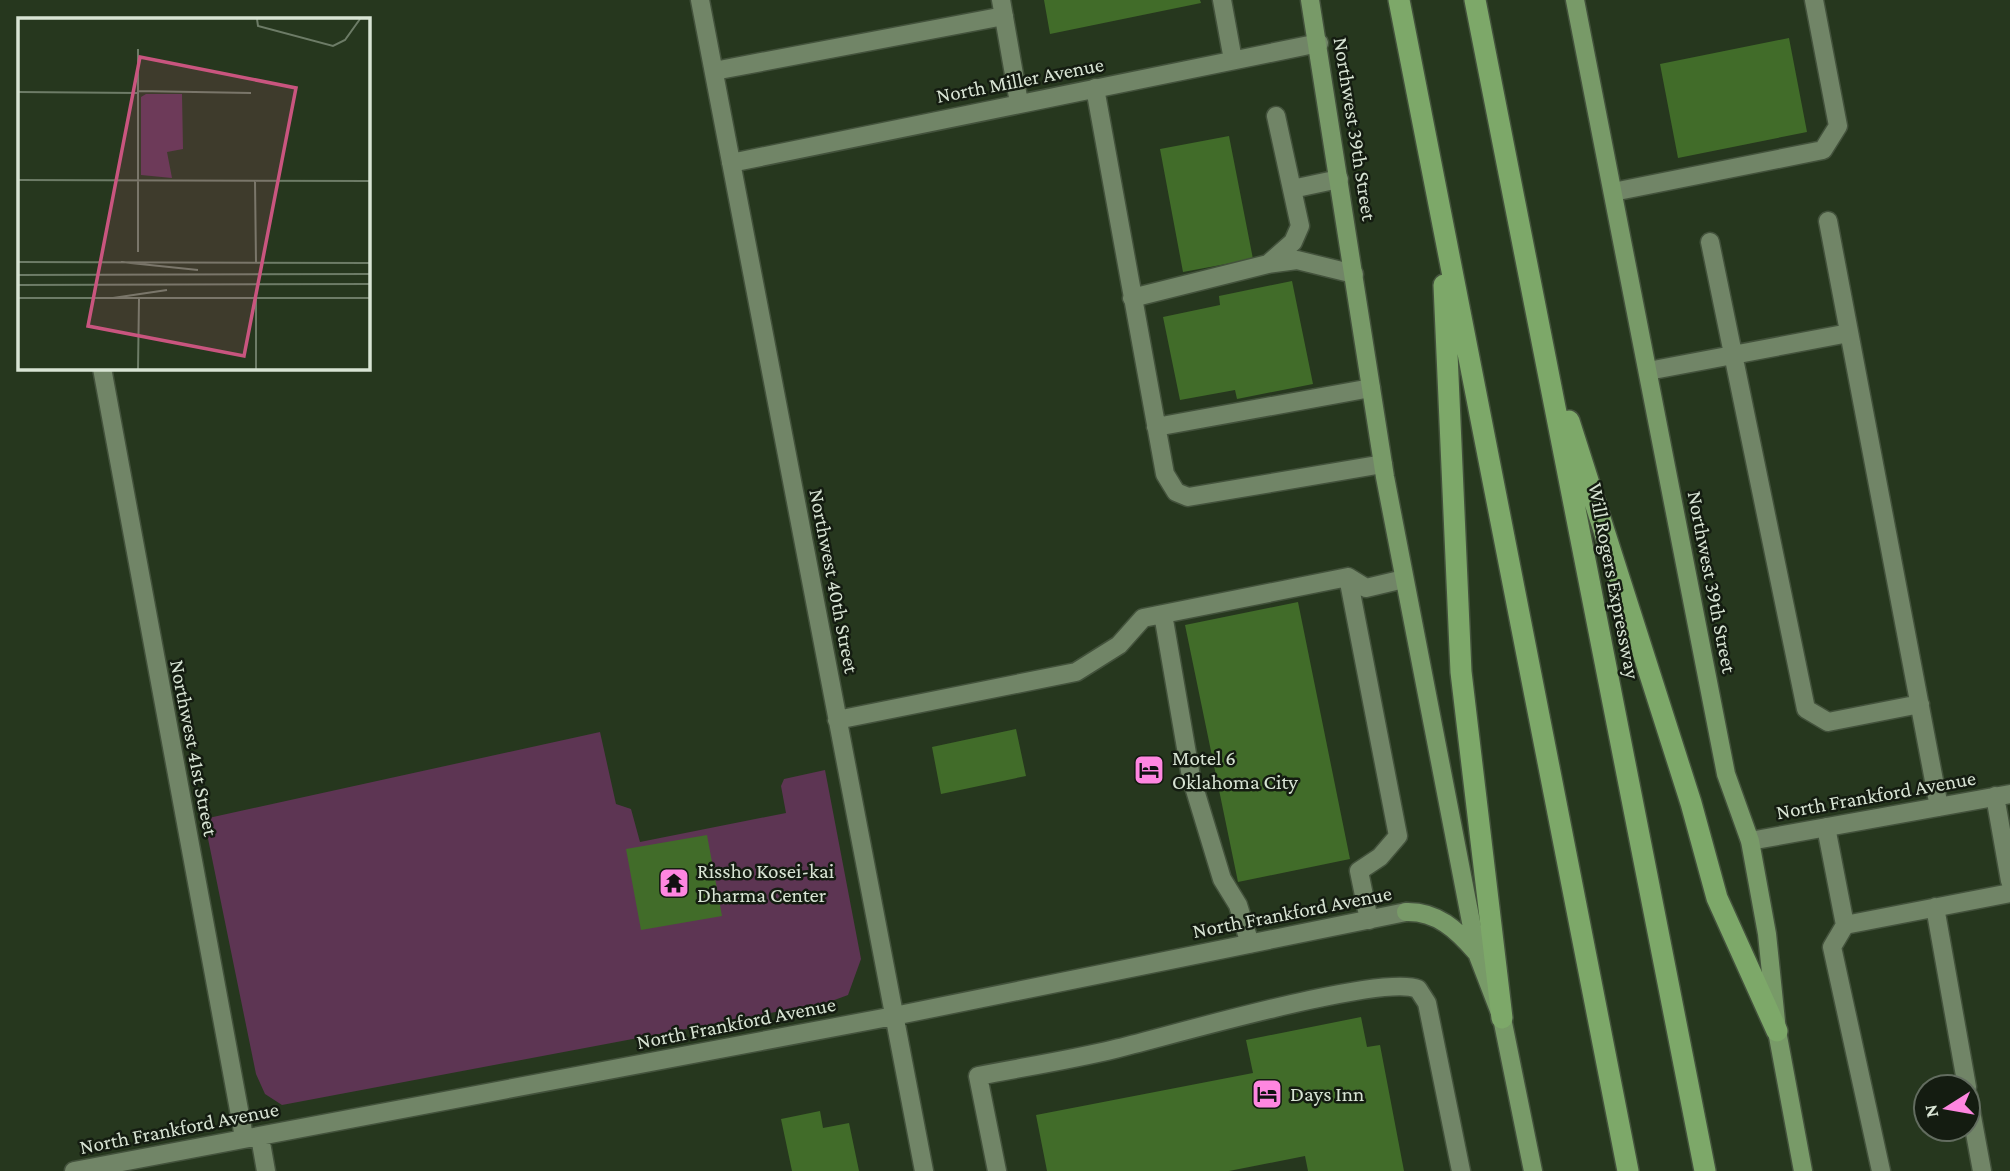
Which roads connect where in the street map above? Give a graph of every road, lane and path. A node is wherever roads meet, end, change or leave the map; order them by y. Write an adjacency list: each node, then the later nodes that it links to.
1 (700, 0): 11 (street, Northwest 40th Street)
2 (1222, 0): 10 (street)
3 (1310, 0): 9 (main road, Northwest 39th Street)
4 (1399, 0): 19 (highway)
5 (1475, 0): 25 (highway, Will Rogers Expressway)
6 (1575, 0): 18 (main road, Northwest 39th Street)
7 (1814, 0): 18 (street)
8 (1002, 8): 11 (street); 13 (street)
9 (1319, 43): 10 (street, North Miller Avenue); 16 (main road, Northwest 39th Street)
10 (1234, 60): 12 (street, North Miller Avenue)
11 (714, 71): 15 (street, Northwest 40th Street)
12 (1096, 88): 13 (street, North Miller Avenue); 24 (street)
13 (1019, 103): 15 (street, North Miller Avenue)
14 (1276, 116): 17 (street)
15 (731, 163): 37 (street, Northwest 40th Street)
16 (1339, 179): 17 (street); 23 (main road, Northwest 39th Street)
17 (1292, 189): 22 (street)
18 (1613, 192): 29 (main road, Northwest 39th Street)
19 (1441, 216): 51 (highway); 62 (highway)
20 (1828, 221): 26 (street)
21 (1710, 242): 27 (street)
22 (1268, 264): 23 (street); 24 (street)
23 (1354, 274): 30 (main road, Northwest 39th Street)
24 (1132, 298): 31 (street)
25 (1538, 325): 52 (highway); 63 (highway, Will Rogers Expressway)
26 (1849, 333): 27 (street); 36 (street)
27 (1734, 355): 29 (street); 36 (street)
28 (102, 369): 54 (street, Northwest 41st Street)
29 (1648, 371): 41 (main road, Northwest 39th Street)
30 (1371, 388): 31 (street); 32 (main road, Northwest 39th Street)
31 (1156, 427): 32 (street)
32 (1383, 464): 34 (main road, Northwest 39th Street)
33 (1348, 577): 34 (street); 35 (street); 46 (street)
34 (1405, 579): 49 (main road, Northwest 39th Street)
35 (1163, 614): 37 (street); 48 (street)
36 (1920, 704): 39 (street)
37 (837, 720): 50 (street, Northwest 40th Street)
38 (2003, 795): 39 (street, North Frankford Avenue); 42 (street)
39 (1939, 807): 40 (street, North Frankford Avenue)
40 (1826, 828): 41 (street, North Frankford Avenue); 47 (street)
41 (1750, 841): 52 (main road, Northwest 39th Street)
42 (2010, 881)
43 (2010, 892): 44 (street)
44 (1935, 907): 47 (street); 53 (street)
45 (1406, 912): 46 (street, North Frankford Avenue); 49 (main road)
46 (1369, 920): 48 (street, North Frankford Avenue)
47 (1844, 925): 65 (street)
48 (1250, 944): 50 (street, North Frankford Avenue)
49 (1477, 953): 51 (main road, Northwest 39th Street)
50 (894, 1016): 54 (street, North Frankford Avenue); 58 (street, Northwest 40th Street)
51 (1502, 1018): 61 (main road, Northwest 39th Street)
52 (1777, 1031): 64 (main road, Northwest 39th Street)
53 (1965, 1073)
54 (252, 1137): 56 (street, North Frankford Avenue); 57 (street, Northwest 41st Street)
55 (1977, 1143): 66 (street)
56 (74, 1171)
57 (266, 1171)
58 (924, 1171)
59 (997, 1171): 60 (street)
60 (1461, 1171)
61 (1533, 1171)
62 (1628, 1171)
63 (1705, 1171)
64 (1803, 1171)
65 (1881, 1171)
66 (1982, 1171)

